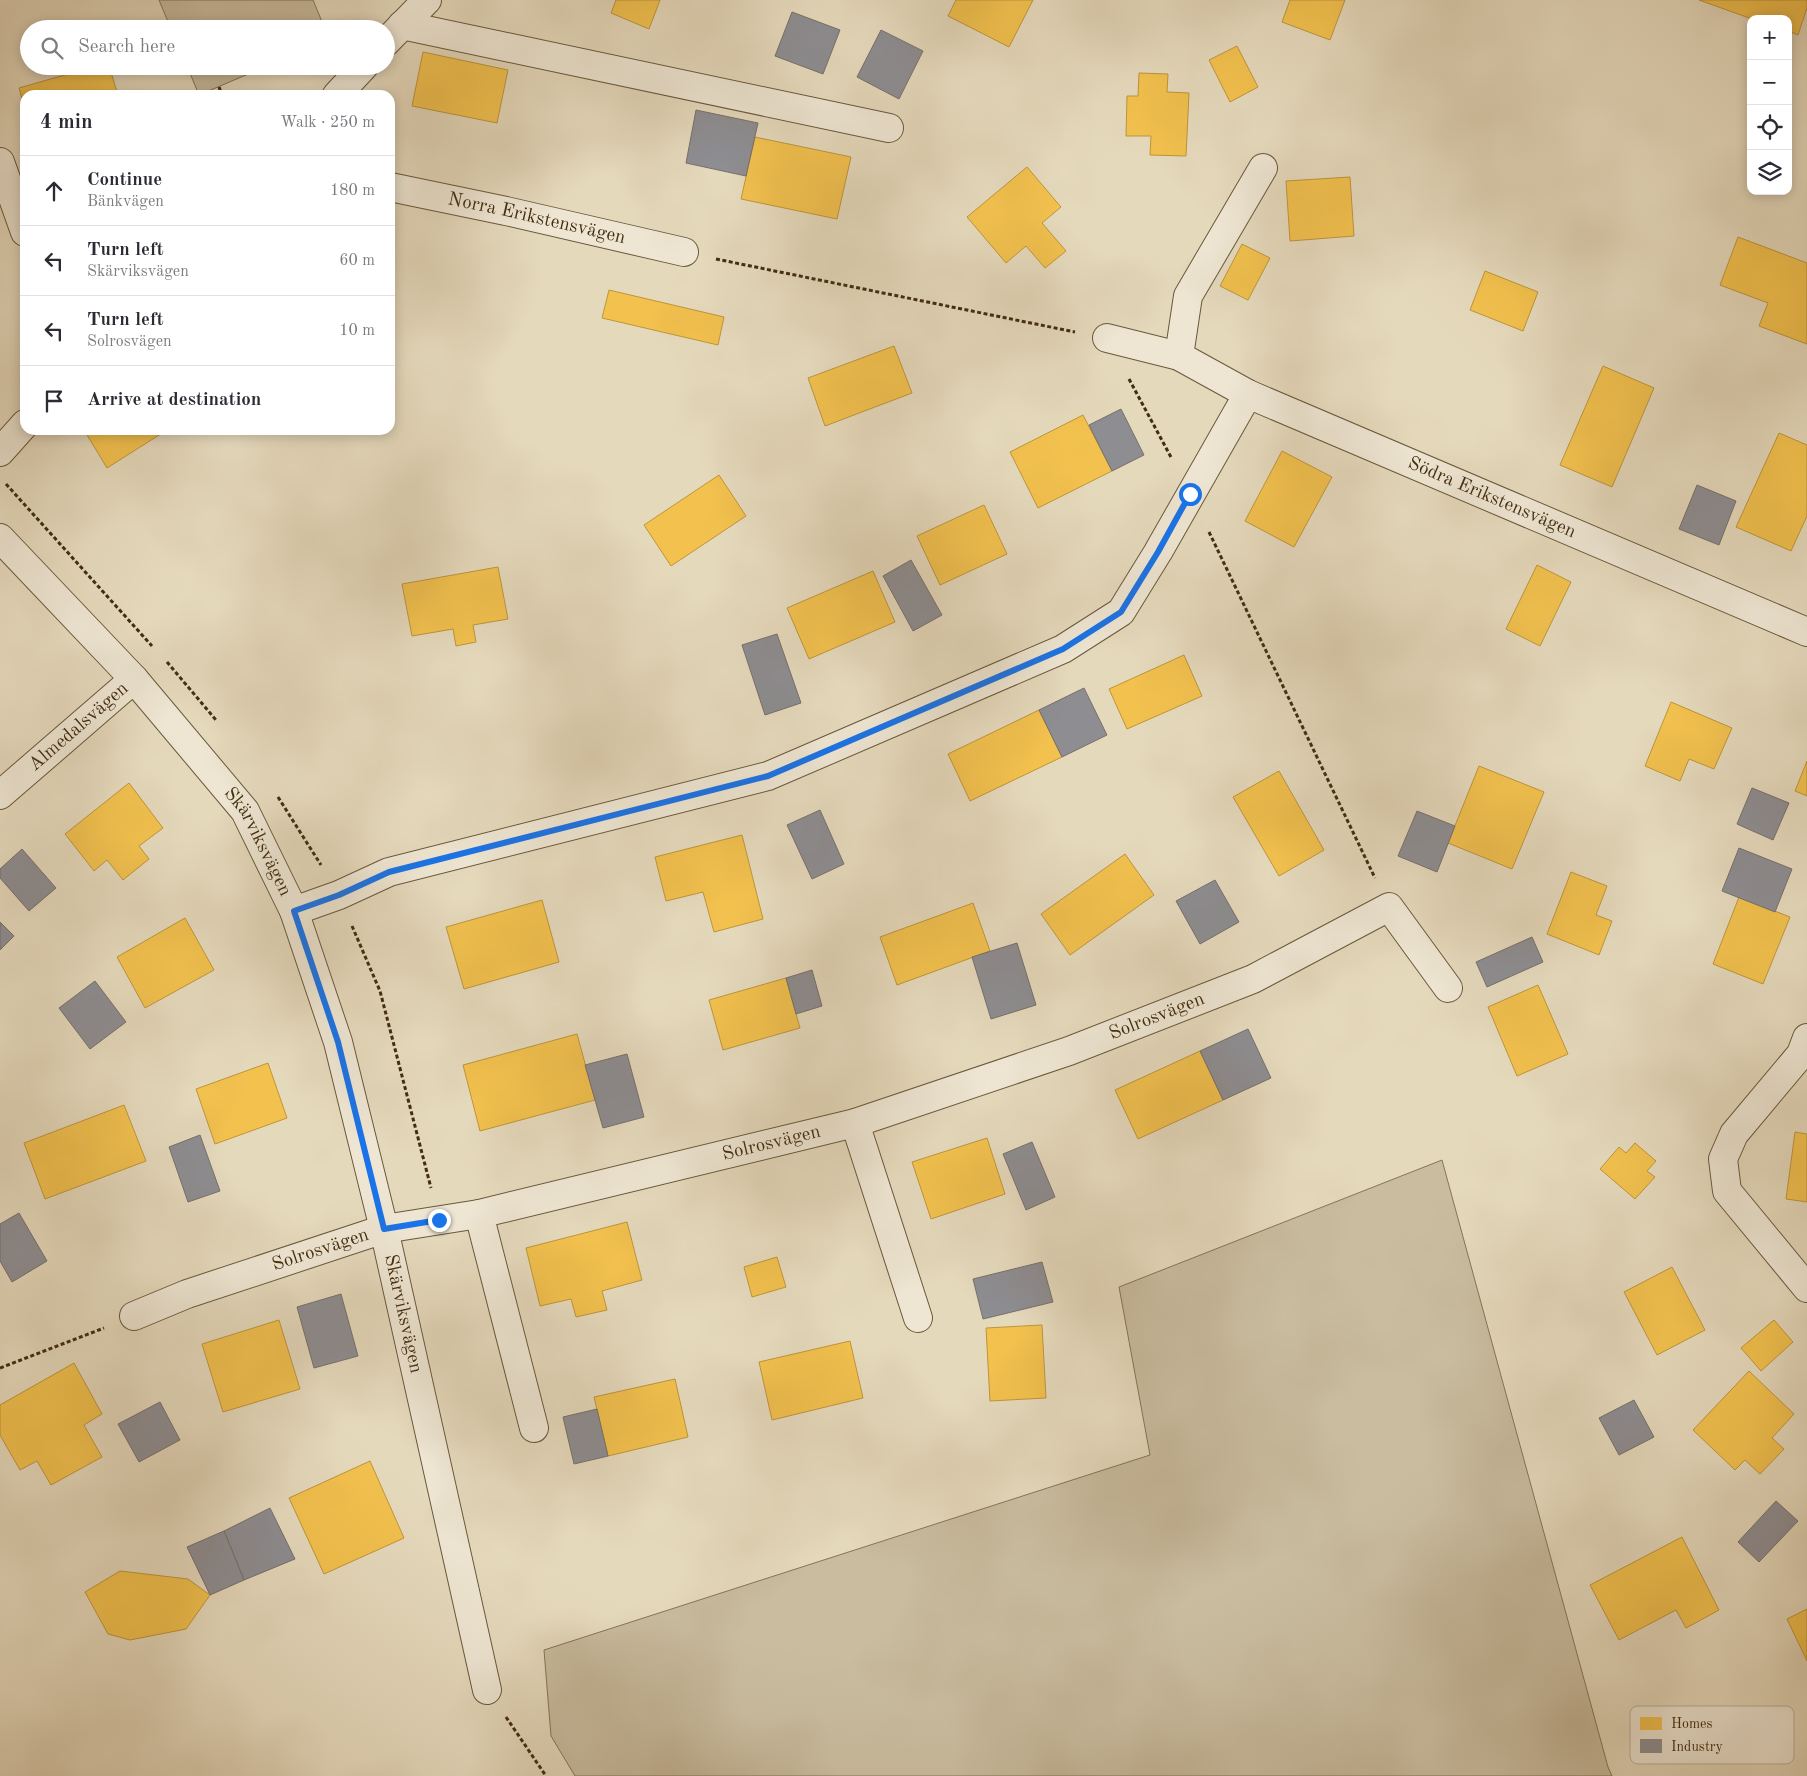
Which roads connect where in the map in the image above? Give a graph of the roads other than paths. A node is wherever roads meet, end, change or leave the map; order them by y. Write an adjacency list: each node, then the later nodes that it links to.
1 (427, 0): 2 (street)
2 (395, 33)
3 (395, 34): 6 (street)
4 (355, 75): 5 (street)
5 (341, 90)
6 (889, 128)
7 (0, 162): 10 (street)
8 (1263, 168): 13 (street)
9 (395, 188): 11 (street, Norra Erikstensvägen)
10 (20, 218)
11 (684, 252)
12 (1107, 338): 13 (street, Södra Erikstensvägen)
13 (1179, 356): 14 (street, Södra Erikstensvägen)
14 (1248, 394): 18 (street, Södra Erikstensvägen); 21 (street)
15 (20, 430): 16 (street)
16 (0, 452)
17 (0, 538): 19 (street, Skärviksvägen)
18 (1807, 632)
19 (134, 680): 20 (street, Almedalsvägen); 21 (street, Skärviksvägen)
20 (0, 795)
21 (294, 911): 26 (street, Skärviksvägen)
22 (1448, 988): 24 (street, Solrosvägen)
23 (1807, 1038): 27 (street)
24 (855, 1123): 25 (street, Solrosvägen); 29 (street)
25 (479, 1214): 26 (street, Solrosvägen); 30 (street)
26 (384, 1229): 28 (street, Solrosvägen); 31 (street, Skärviksvägen)
27 (1807, 1288)
28 (134, 1316)
29 (918, 1318)
30 (534, 1428)
31 (487, 1690)

